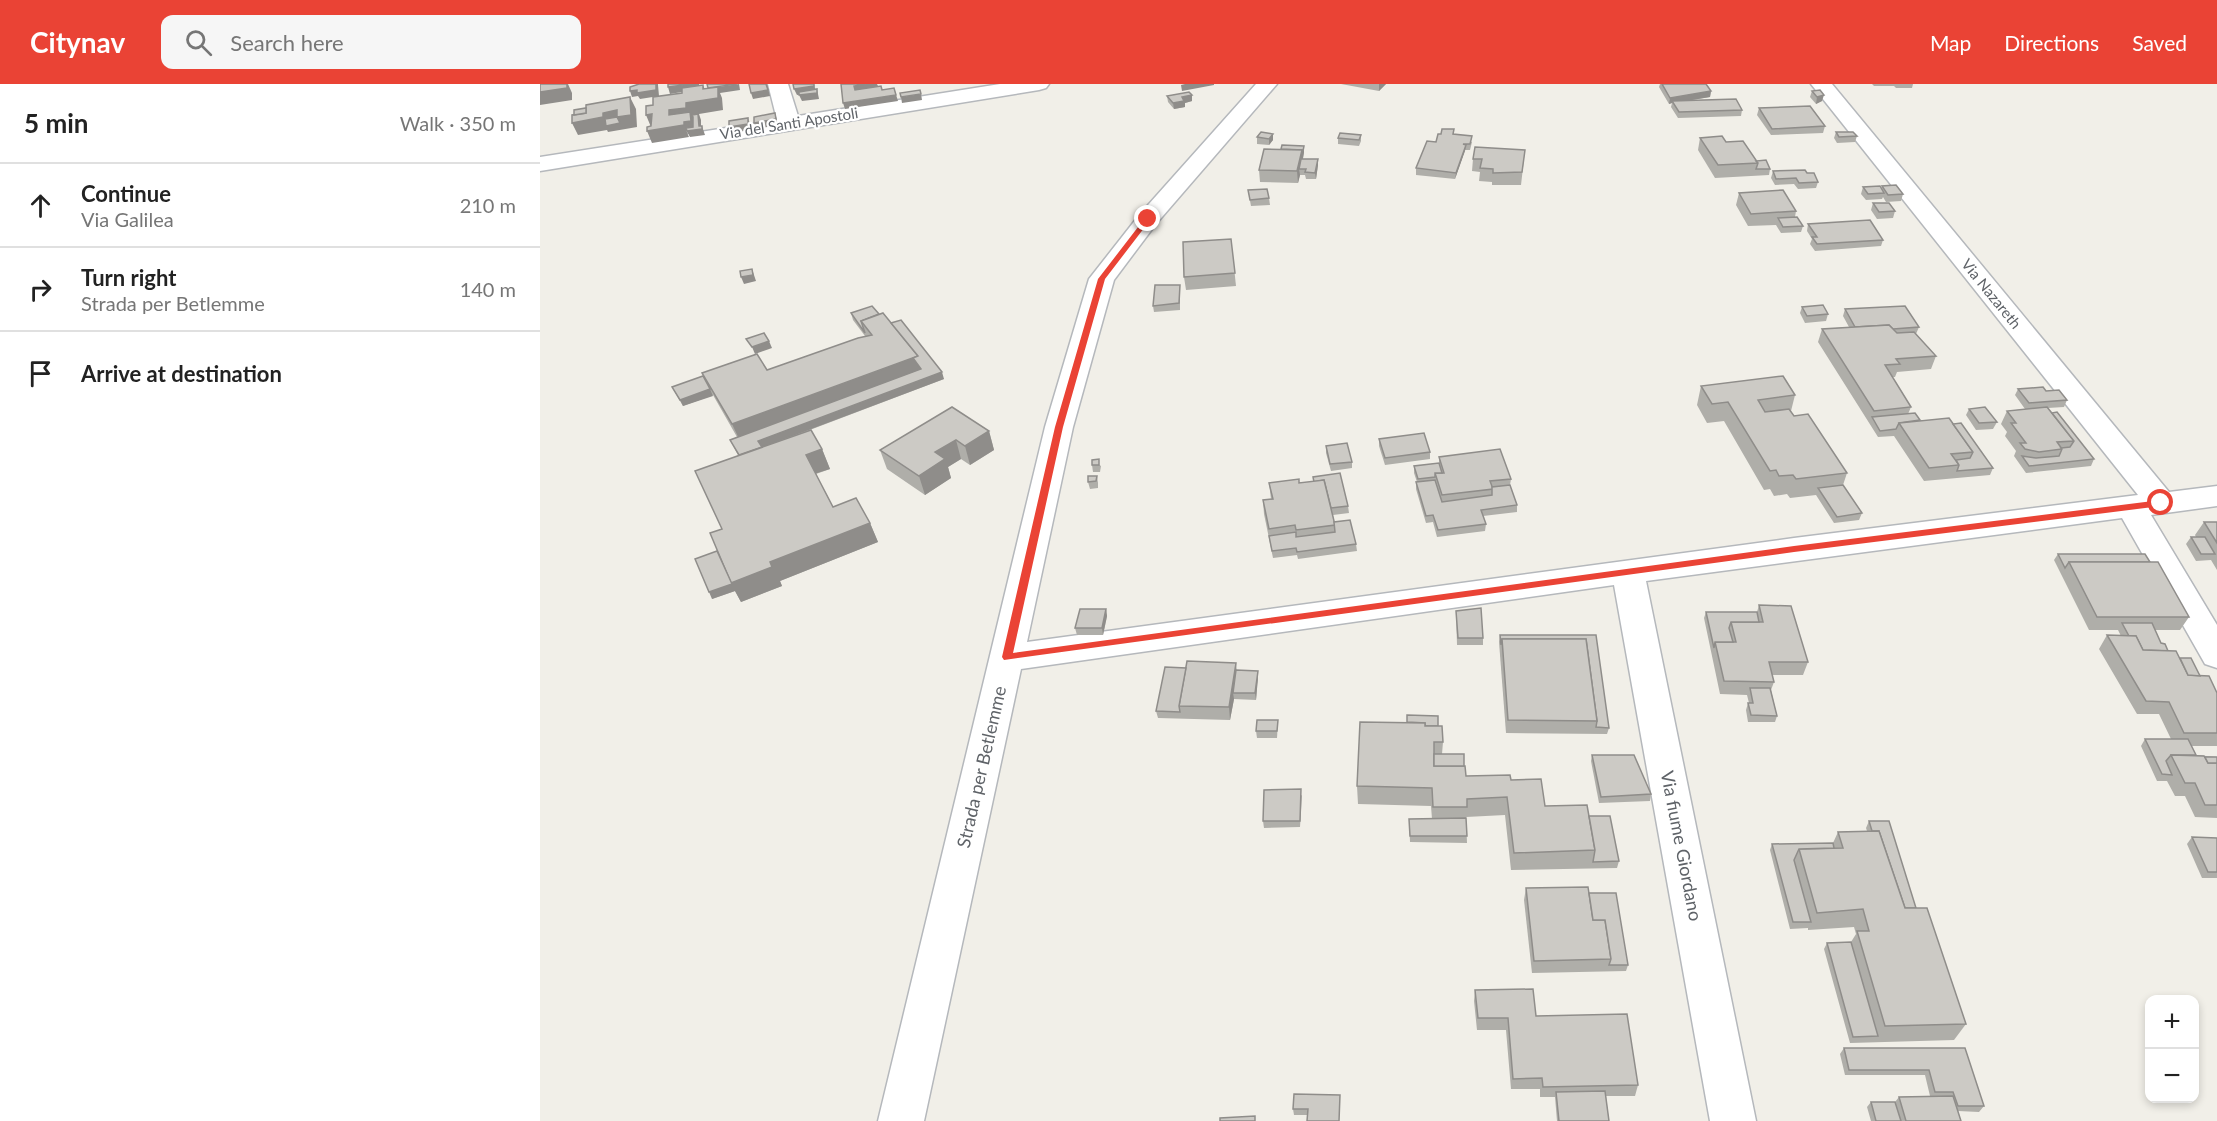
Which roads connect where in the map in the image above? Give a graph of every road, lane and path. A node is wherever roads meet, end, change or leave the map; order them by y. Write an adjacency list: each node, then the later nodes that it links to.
1 (778, 84): 5 (street)
2 (1039, 84): 5 (street, Via del Santi Apostoli)
3 (1267, 84): 11 (street, Strada per Betlemme)
4 (1821, 84): 8 (street, Via Nazareth)
5 (789, 124): 6 (street, Via del Santi Apostoli)
6 (540, 164)
7 (2217, 496): 8 (street)
8 (2146, 505): 9 (street); 10 (street, Via Nazareth)
9 (1628, 572): 11 (street); 13 (street, Via fiume Giordano)
10 (2217, 655)
11 (1007, 657): 12 (street, Strada per Betlemme)
12 (901, 1121)
13 (1733, 1121)

